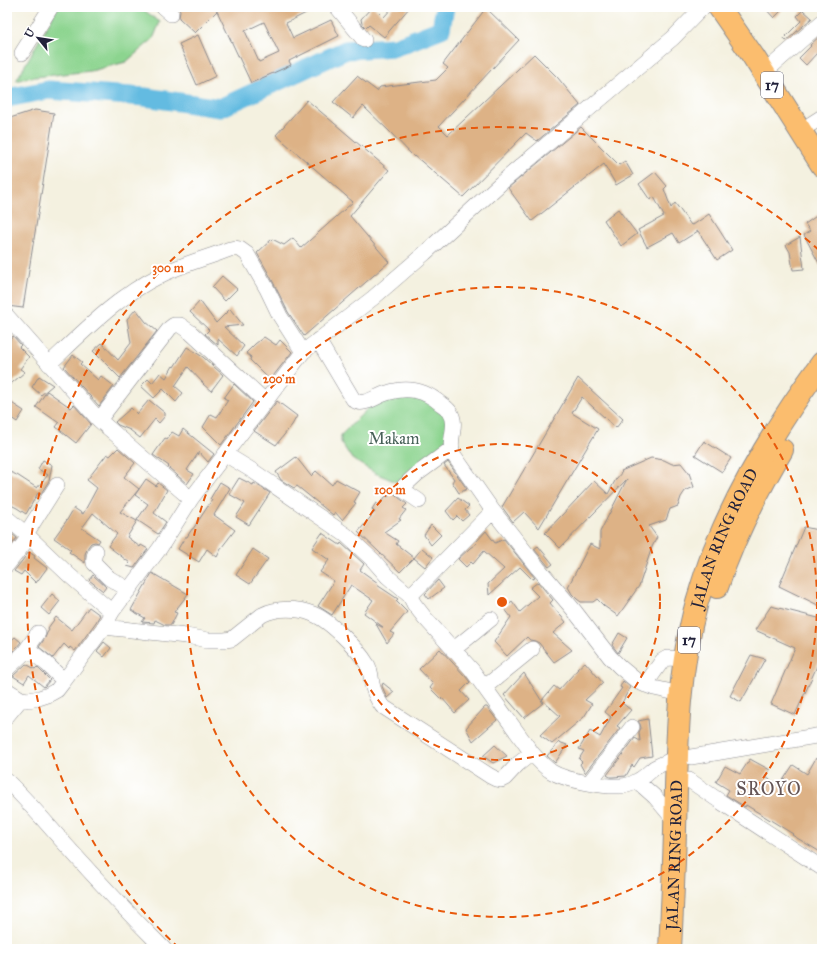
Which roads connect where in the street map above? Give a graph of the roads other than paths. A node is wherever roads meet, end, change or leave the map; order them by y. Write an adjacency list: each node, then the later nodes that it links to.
1 (50, 7): 8 (street)
2 (336, 7): 7 (street)
3 (703, 7): 13 (street)
4 (719, 7): 11 (highway, 17)
5 (737, 7): 9 (highway, 17)
6 (822, 22): 9 (street)
7 (364, 40)
8 (22, 53)
9 (773, 65): 10 (highway, 17)
10 (818, 127)
11 (822, 165)
12 (7, 316): 16 (street)
13 (318, 340): 14 (street); 20 (street)
14 (303, 352): 16 (street); 18 (street)
15 (822, 363): 39 (highway, JALAN RING ROAD / 17)
16 (49, 364): 19 (street)
17 (822, 386): 51 (highway, JALAN RING ROAD / 17)
18 (265, 401): 19 (street); 21 (street)
19 (99, 420): 23 (street)
20 (451, 449): 24 (street); 25 (street)
21 (225, 454): 23 (street); 31 (street)
22 (57, 485): 27 (street)
23 (191, 498): 30 (street)
24 (419, 500)
25 (493, 510): 31 (street); 42 (street)
26 (7, 518): 27 (street)
27 (28, 535): 29 (street); 32 (street)
28 (96, 551): 30 (street)
29 (7, 565)
30 (129, 590): 32 (street)
31 (410, 596): 38 (street)
32 (112, 612): 34 (street)
33 (491, 619): 38 (street)
34 (104, 627): 41 (street); 50 (street)
35 (38, 633): 36 (street)
36 (28, 649): 40 (street); 41 (street)
37 (532, 649): 43 (street)
38 (453, 650): 43 (street)
39 (686, 659): 42 (street); 45 (highway, JALAN RING ROAD / 17)
40 (7, 669)
41 (64, 681): 46 (street)
42 (645, 685): 45 (street)
43 (485, 686): 50 (street)
44 (7, 690): 46 (street)
45 (681, 694): 51 (highway, JALAN RING ROAD / 17)
46 (21, 699): 47 (street)
47 (7, 716)
48 (632, 727): 55 (street)
49 (822, 735): 51 (street)
50 (532, 753): 55 (street)
51 (684, 758): 52 (highway, JALAN RING ROAD / 17); 54 (street); 56 (highway, JALAN RING ROAD / 17)
52 (690, 780): 57 (street); 58 (highway, JALAN RING ROAD / 17)
53 (7, 781): 59 (street)
54 (637, 781): 55 (street); 56 (street)
55 (589, 783)
56 (675, 822): 58 (highway, JALAN RING ROAD / 17)
57 (822, 868)
58 (678, 914): 60 (highway, JALAN RING ROAD / 17); 61 (highway, JALAN RING ROAD / 17)
59 (164, 949)
60 (670, 949)
61 (684, 949)

